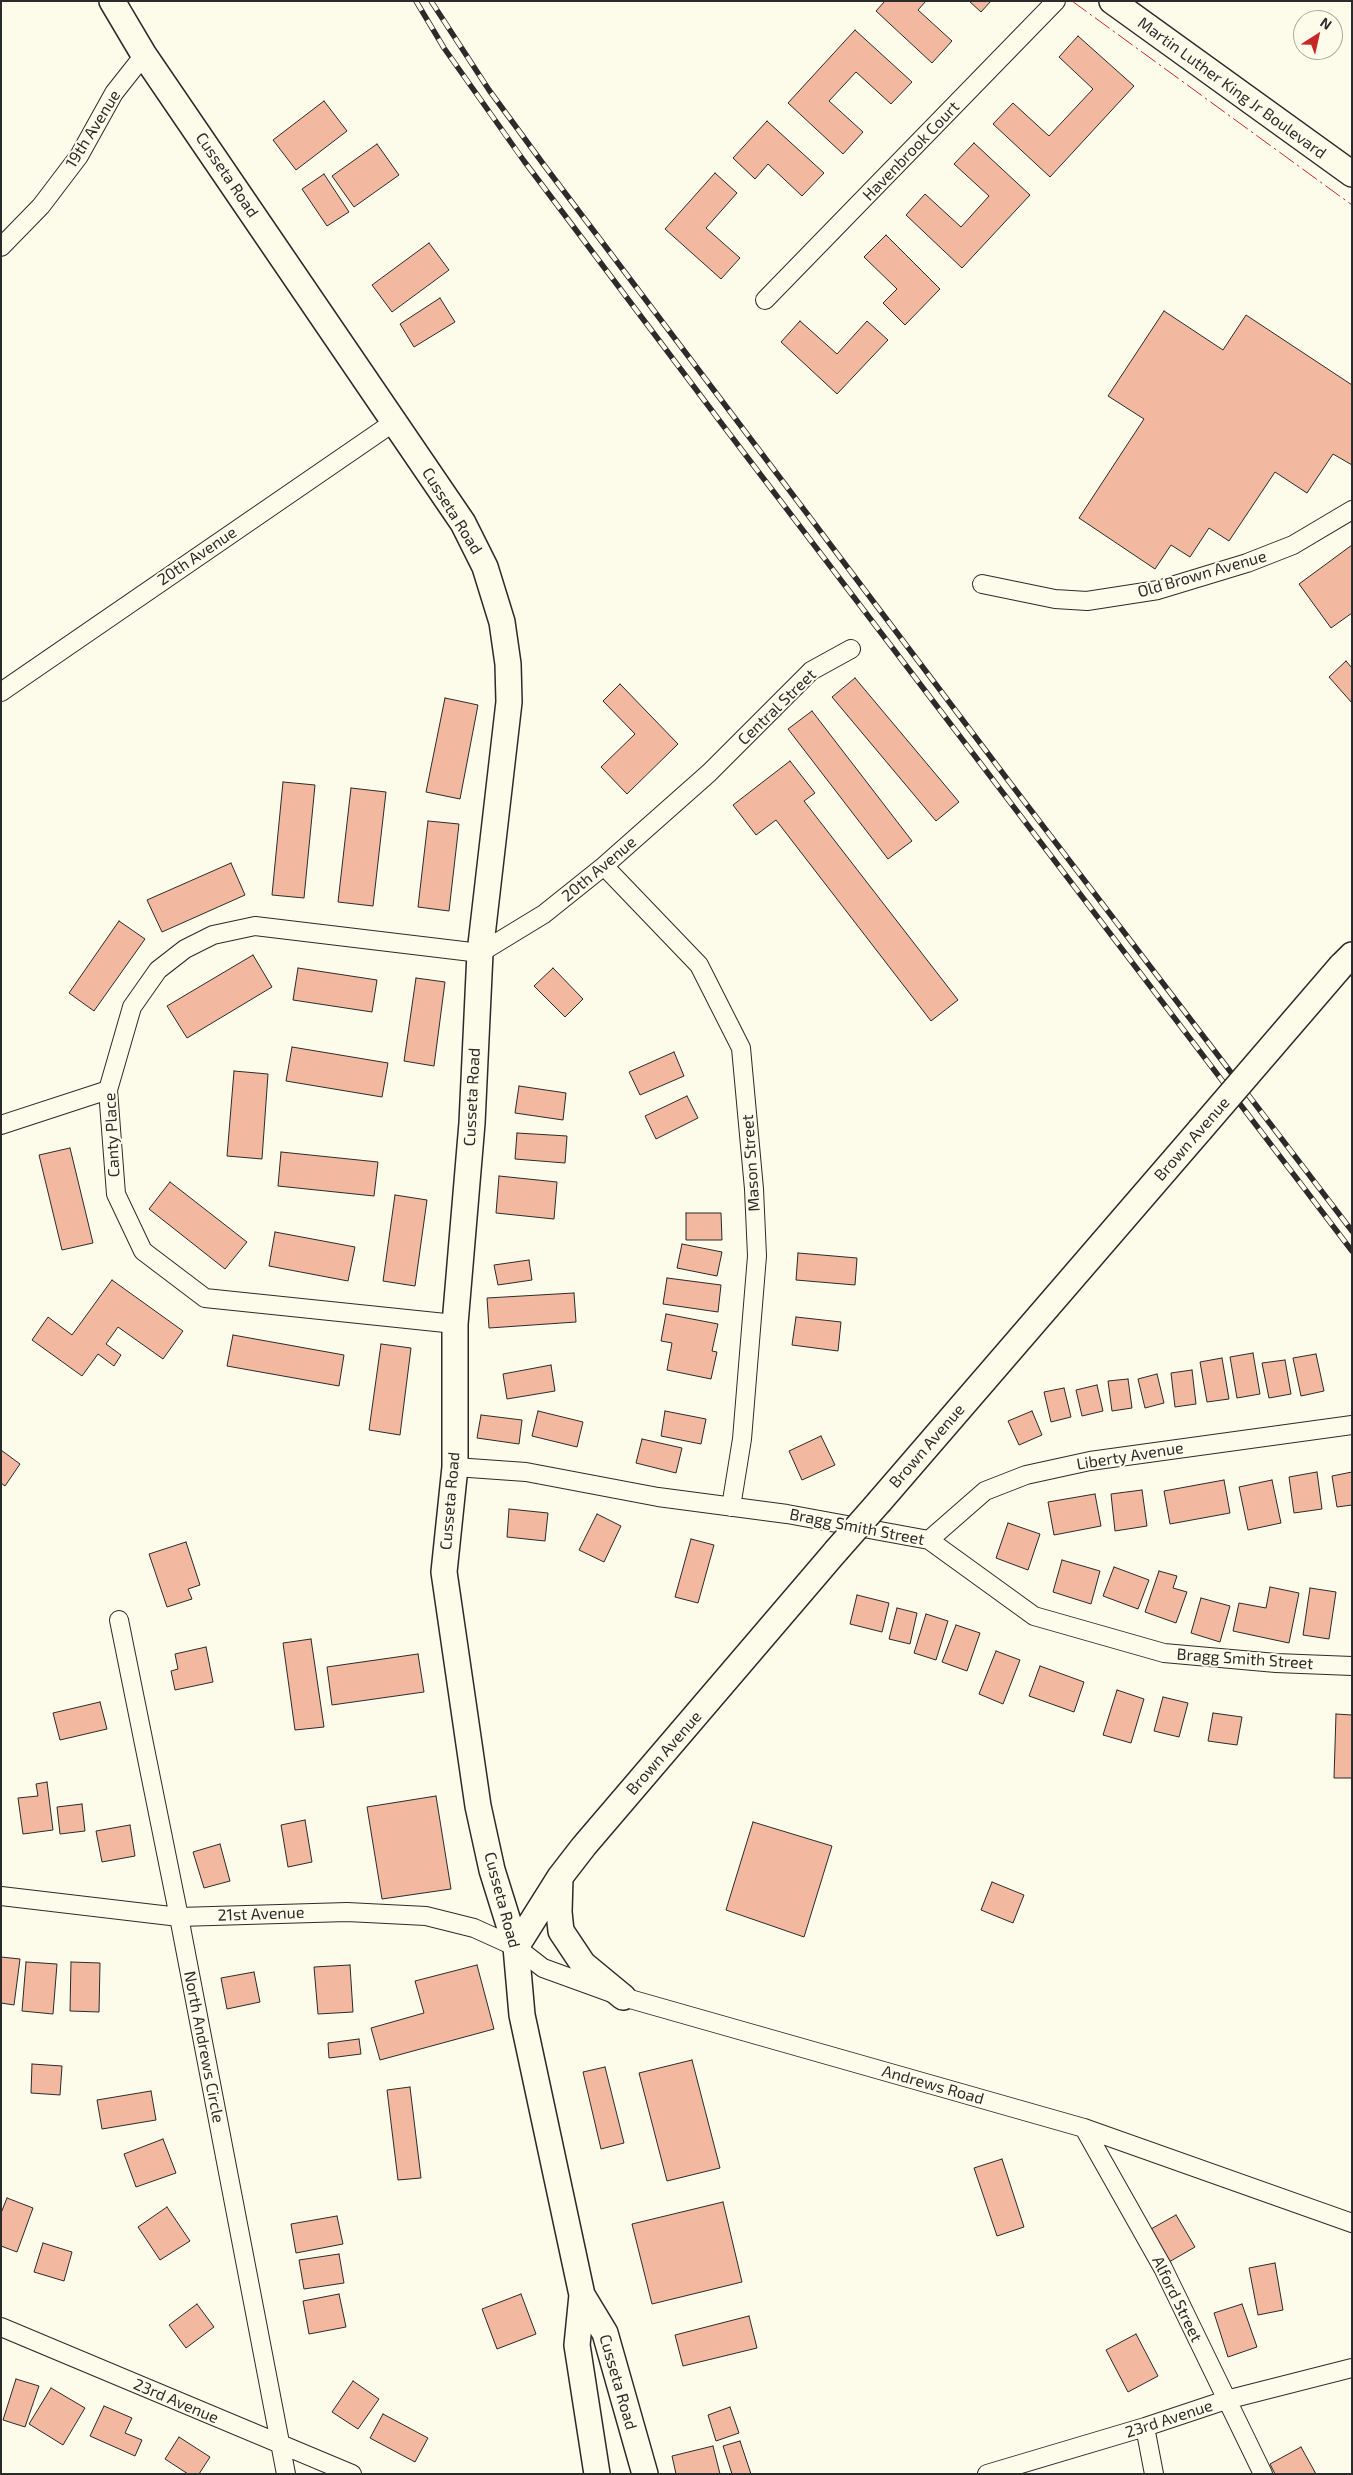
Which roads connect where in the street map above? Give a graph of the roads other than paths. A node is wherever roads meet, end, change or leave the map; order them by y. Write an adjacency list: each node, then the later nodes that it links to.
1 (112, 1): 4 (street, Cusseta Road)
2 (1056, 1): 7 (street, Havenbrook Court)
3 (1112, 1): 5 (street, Martin Luther King Jr Boulevard)
4 (144, 55): 6 (street, 19th Avenue); 8 (street, Cusseta Road)
5 (1352, 174)
6 (1, 247)
7 (765, 300)
8 (394, 422): 12 (street, 20th Avenue); 15 (street, Cusseta Road)
9 (1352, 510): 10 (street, Old Brown Avenue)
10 (982, 584)
11 (851, 649): 13 (street, Central Street)
12 (1, 692)
13 (709, 773): 14 (street, 20th Avenue)
14 (604, 866): 15 (street, 20th Avenue); 22 (street, Mason Street)
15 (480, 953): 17 (street, Canty Place); 19 (street, Cusseta Road)
16 (1347, 961): 26 (street, Brown Avenue, bridge)
17 (108, 1090): 18 (street); 19 (street, Canty Place)
18 (1, 1125)
19 (455, 1324): 21 (street, Cusseta Road)
20 (1352, 1424): 23 (street, Liberty Avenue)
21 (455, 1467): 22 (street, Bragg Smith Street); 29 (street, Cusseta Road)
22 (731, 1507): 23 (street, Bragg Smith Street)
23 (929, 1540): 25 (street, Bragg Smith Street)
24 (119, 1620): 28 (street, North Andrews Circle)
25 (1352, 1666)
26 (560, 1877): 29 (street, Brown Avenue); 30 (street)
27 (1, 1896): 28 (street, 21st Avenue)
28 (179, 1917): 29 (street, 21st Avenue); 38 (street, North Andrews Circle)
29 (516, 1947): 30 (street, Andrews Road); 33 (street, Cusseta Road)
30 (623, 1997): 31 (street, Andrews Road)
31 (1084, 2128): 32 (street, Andrews Road); 36 (street, Alford Street)
32 (1352, 2223)
33 (582, 2295): 41 (street, Cusseta Road); 42 (street, Cusseta Road)
34 (1, 2327): 38 (street, 23rd Avenue)
35 (1352, 2368): 36 (street, 23rd Avenue)
36 (1226, 2400): 37 (street, 23rd Avenue); 45 (street, Alford Street)
37 (1145, 2427): 43 (street, 23rd Avenue); 44 (street)
38 (282, 2446): 39 (street, North Andrews Circle); 40 (street, 23rd Avenue)
39 (286, 2474)
40 (352, 2474)
41 (597, 2474)
42 (644, 2474)
43 (987, 2474)
44 (1154, 2474)
45 (1263, 2474)

